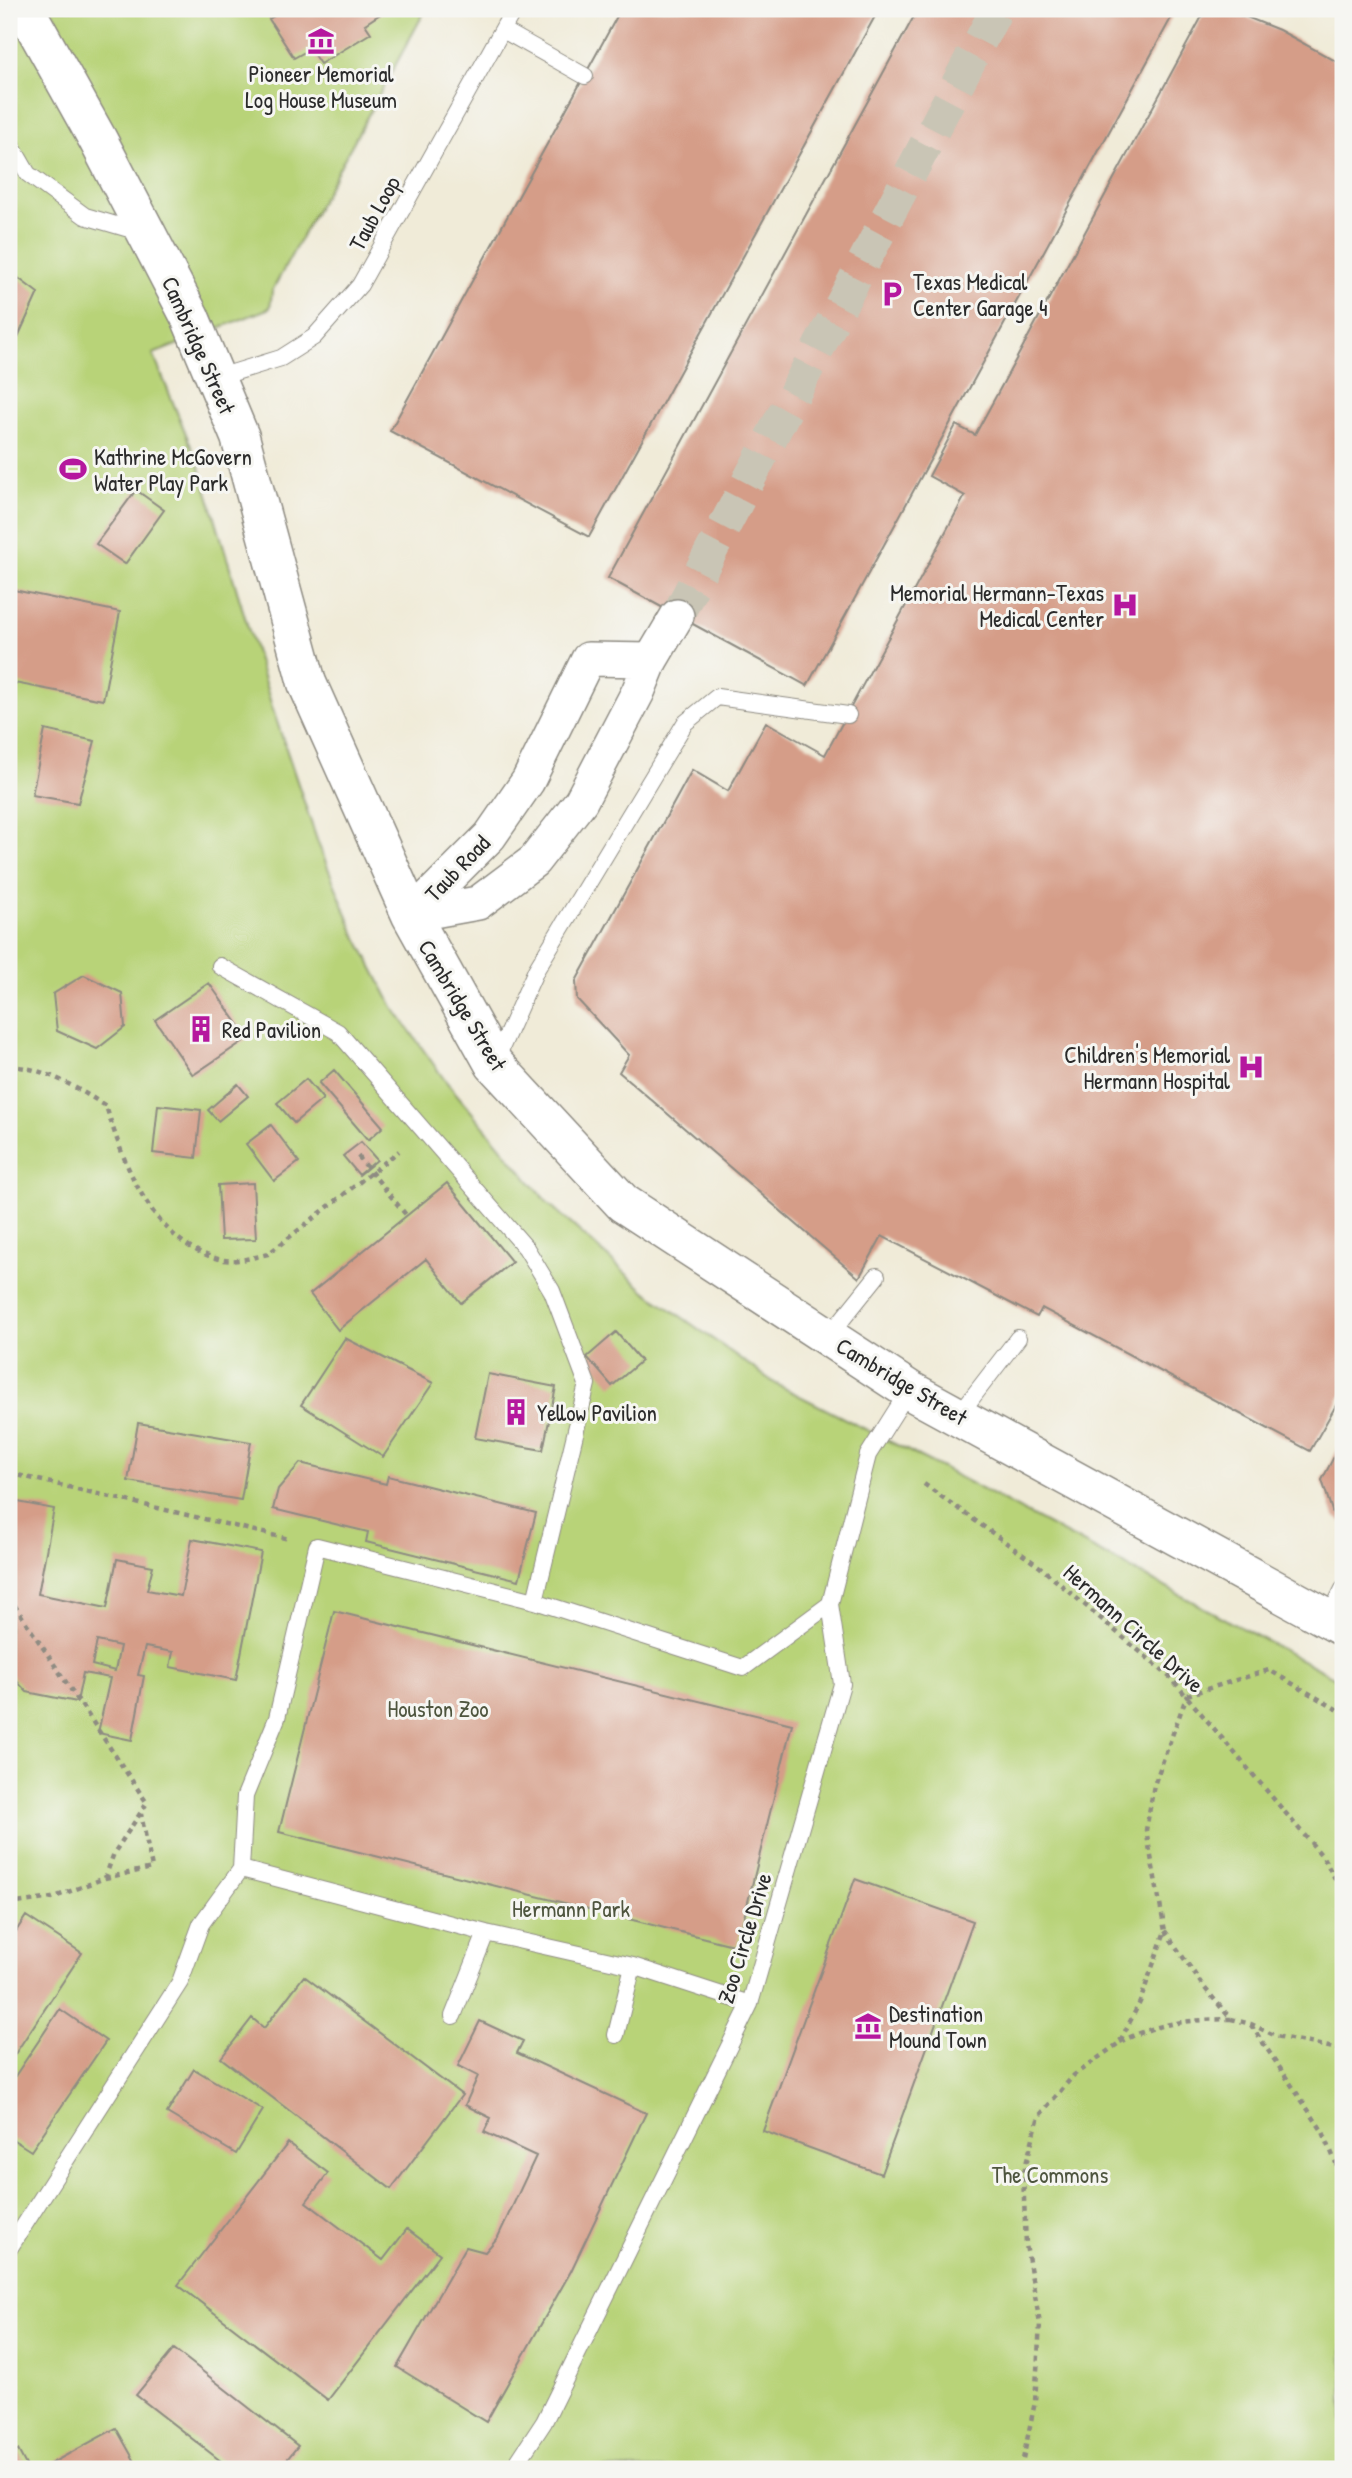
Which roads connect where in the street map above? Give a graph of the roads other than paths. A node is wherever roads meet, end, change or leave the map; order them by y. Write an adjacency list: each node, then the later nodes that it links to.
1 (25, 9): 6 (street, Cambridge Street)
2 (514, 9): 3 (lane, Taub Loop)
3 (503, 30): 4 (lane); 7 (lane, Taub Loop)
4 (585, 76)
5 (9, 141): 6 (lane)
6 (145, 234): 7 (street, Cambridge Street)
7 (216, 378): 11 (street, Cambridge Street)
8 (677, 616): 9 (street, Taub Road)
9 (652, 660): 11 (street, Taub Road); 11 (street, Taub Road)
10 (848, 715): 13 (lane)
11 (411, 915): 13 (street, Cambridge Street)
12 (220, 966): 19 (lane)
13 (494, 1064): 15 (street, Cambridge Street)
14 (877, 1276): 15 (lane)
15 (828, 1337): 17 (street, Cambridge Street)
16 (1018, 1338): 18 (lane)
17 (909, 1390): 18 (street, Cambridge Street); 20 (lane, Zoo Circle Drive)
18 (958, 1416): 21 (street, Cambridge Street)
19 (535, 1601): 20 (lane); 22 (lane)
20 (830, 1604): 25 (lane, Zoo Circle Drive)
21 (1338, 1612)
22 (241, 1869): 23 (lane); 28 (lane)
23 (486, 1933): 24 (lane); 26 (lane)
24 (633, 1966): 25 (lane); 27 (lane)
25 (750, 2004): 29 (lane, Zoo Circle Drive)
26 (453, 2016)
27 (616, 2035)
28 (9, 2249)
29 (513, 2469)

